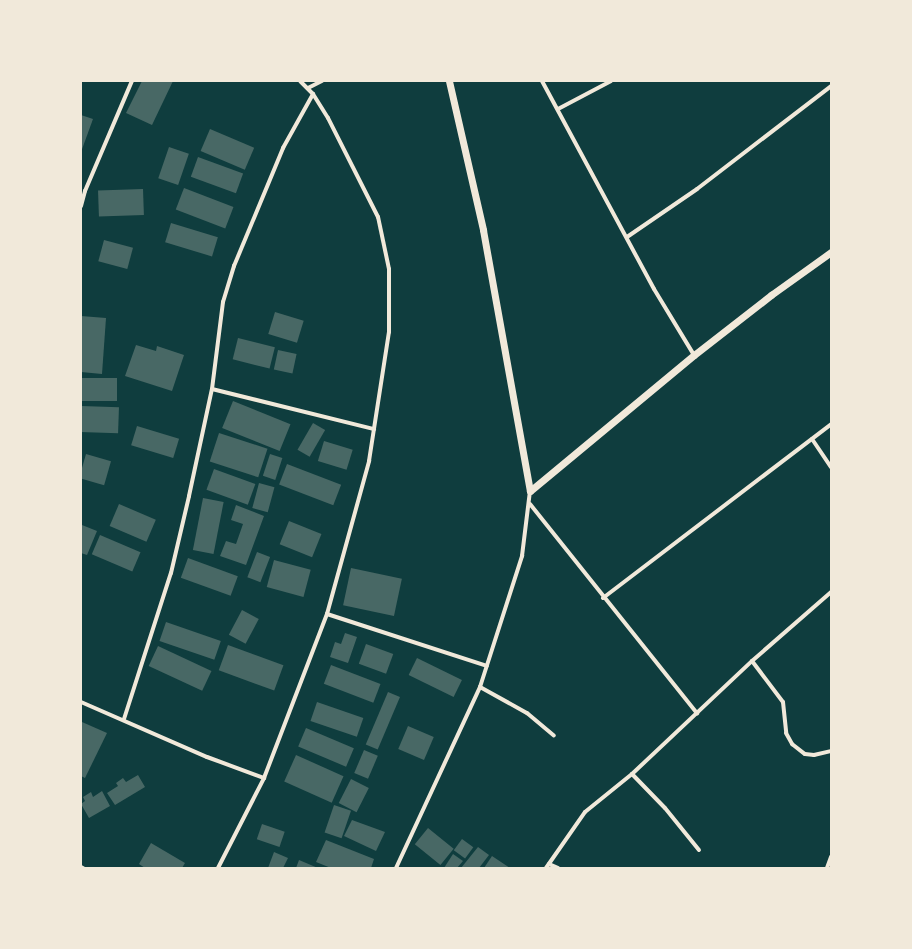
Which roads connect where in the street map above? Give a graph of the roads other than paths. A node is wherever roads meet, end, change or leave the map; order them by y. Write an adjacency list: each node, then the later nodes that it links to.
1 (132, 81): 11 (street)
2 (300, 81): 8 (street)
3 (322, 81): 8 (street)
4 (449, 81): 21 (street)
5 (542, 81): 10 (street)
6 (611, 81): 10 (street)
7 (831, 86): 13 (street)
8 (308, 88): 9 (street)
9 (312, 94): 16 (street); 18 (street)
10 (558, 109): 13 (street)
11 (83, 190): 12 (street)
12 (81, 206)
13 (627, 237): 15 (street)
14 (831, 252): 15 (street)
15 (694, 355): 21 (street)
16 (212, 389): 18 (street); 31 (street)
17 (831, 424): 19 (street)
18 (374, 429): 25 (street)
19 (812, 439): 20 (street); 24 (street)
20 (831, 467)
21 (530, 491): 22 (street)
22 (530, 504): 24 (street); 27 (street)
23 (831, 592): 26 (street)
24 (603, 598): 30 (street)
25 (327, 614): 27 (street); 35 (street)
26 (752, 661): 30 (street); 33 (street)
27 (487, 666): 28 (street)
28 (480, 687): 32 (street); 40 (street)
29 (81, 702): 31 (street)
30 (697, 713): 34 (street)
31 (124, 720): 35 (street)
32 (554, 736)
33 (831, 751)
34 (632, 774): 36 (street); 38 (street)
35 (264, 778): 39 (street)
36 (699, 850)
37 (831, 857): 43 (street)
38 (549, 864): 41 (street); 42 (street)
39 (218, 868)
40 (397, 868)
41 (546, 868)
42 (558, 868)
43 (827, 868)

